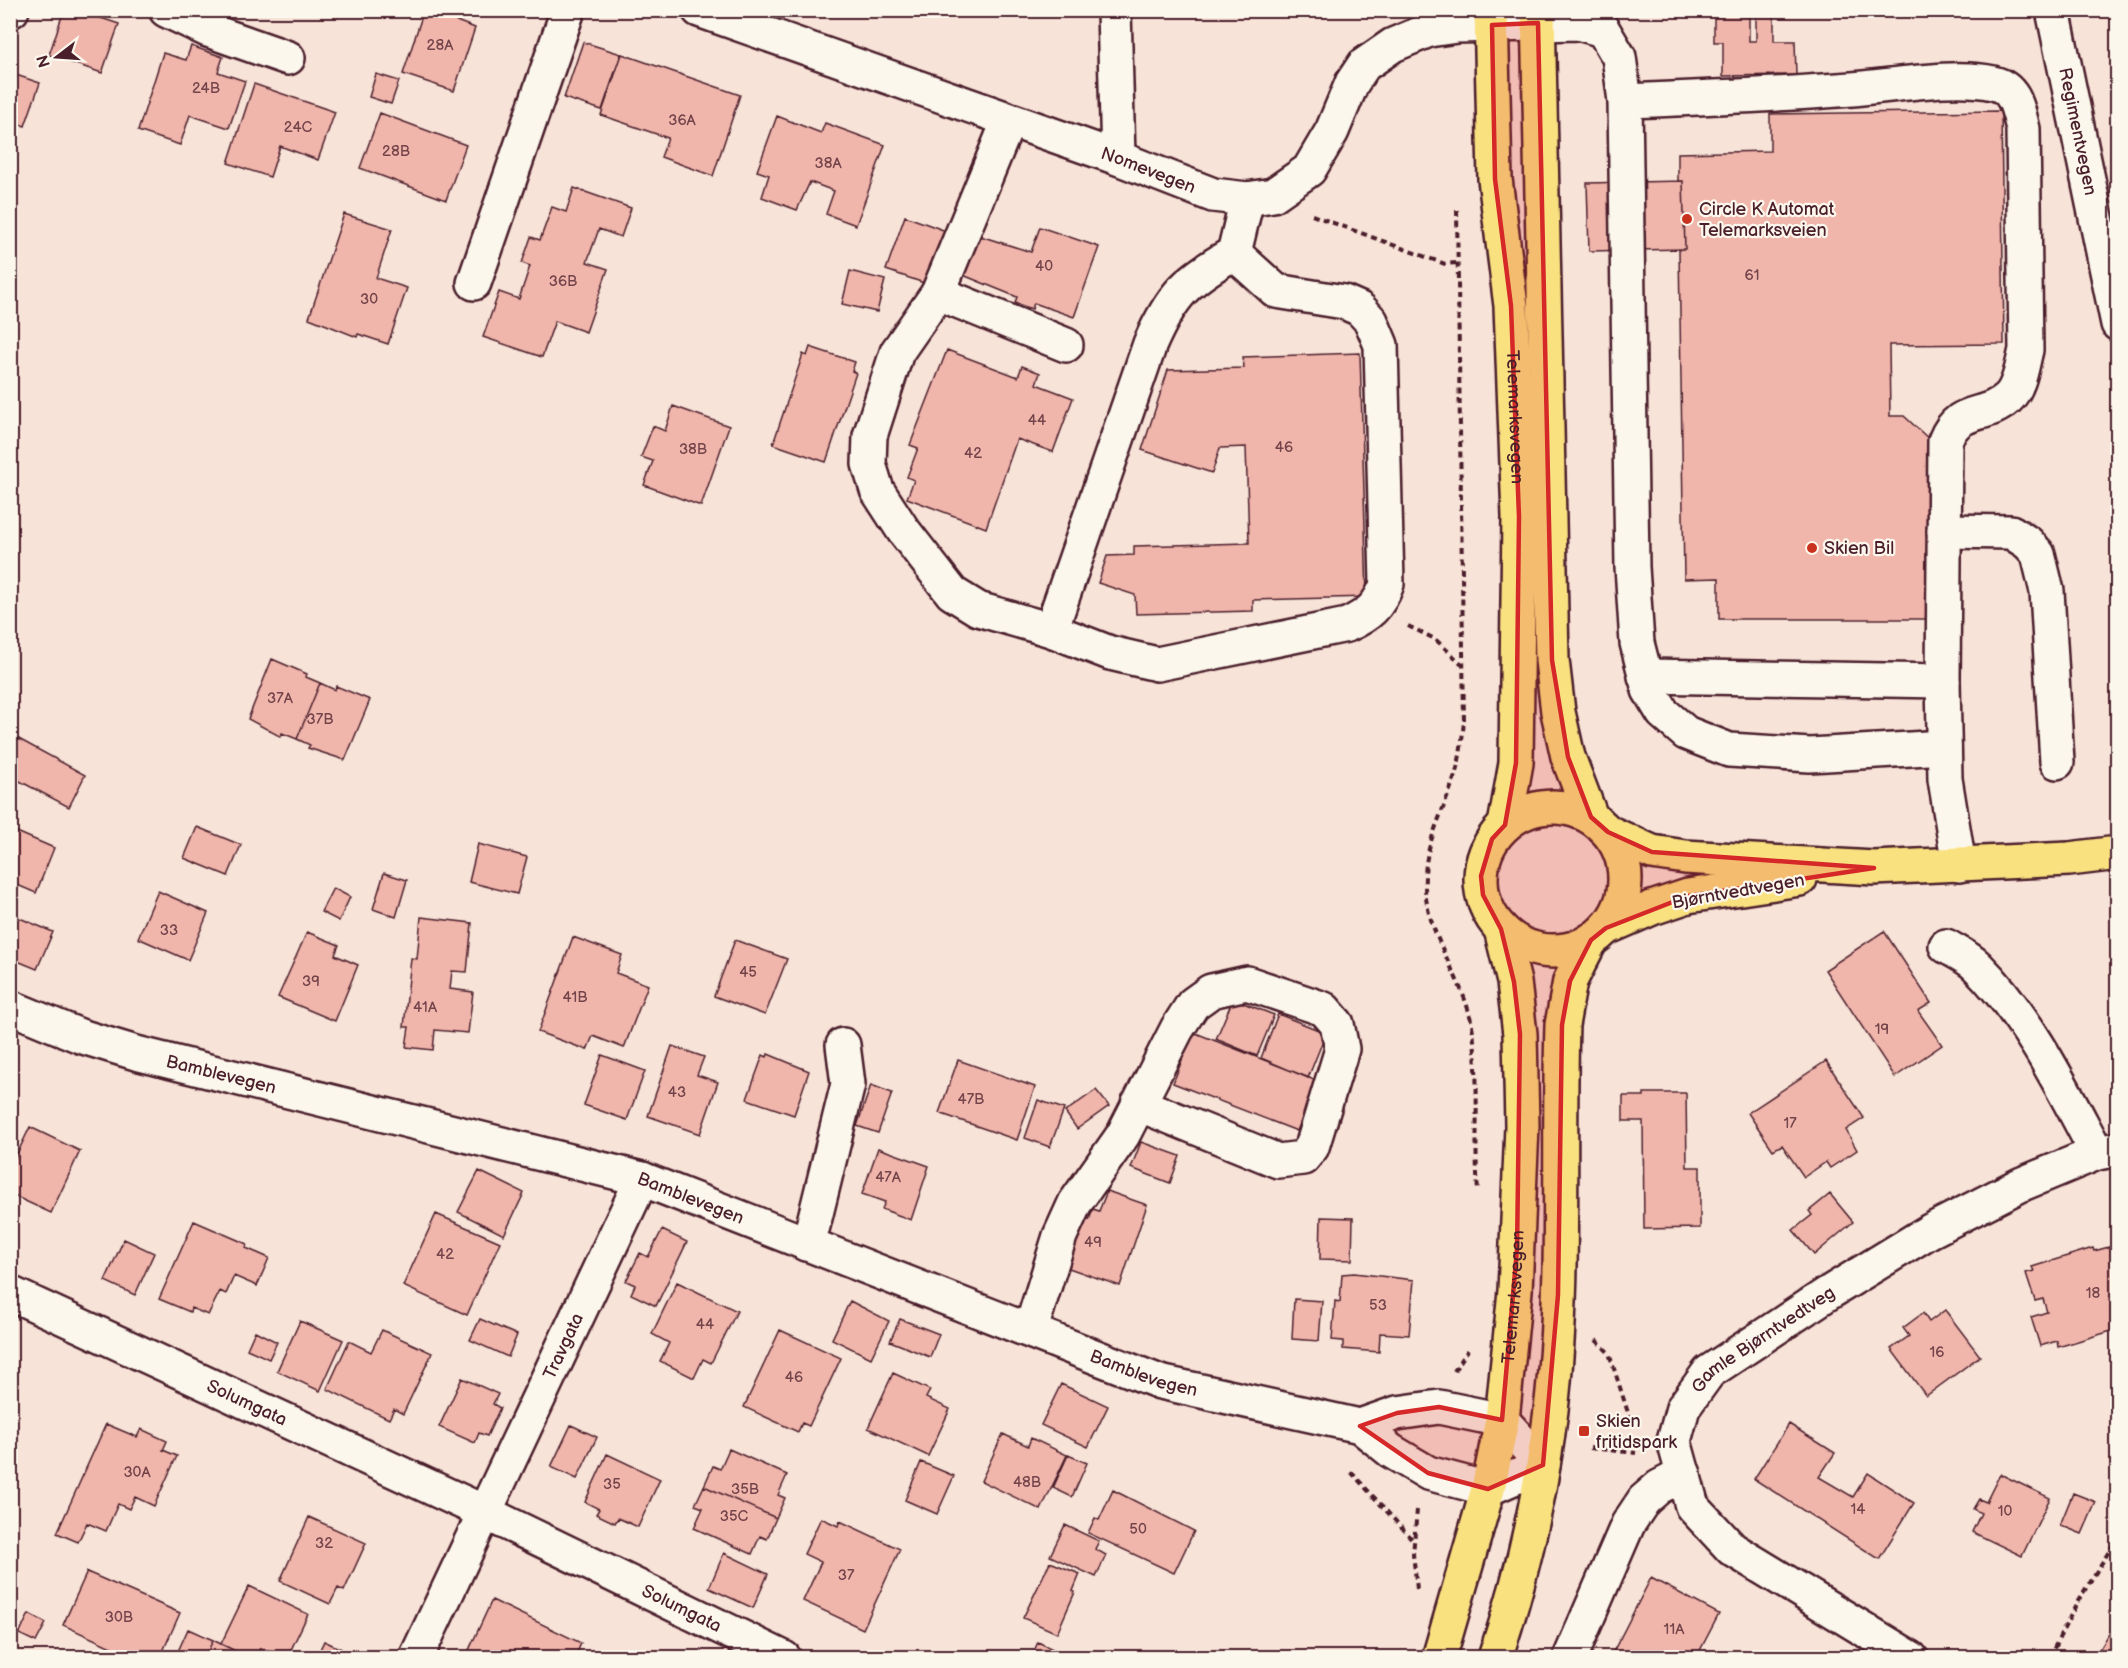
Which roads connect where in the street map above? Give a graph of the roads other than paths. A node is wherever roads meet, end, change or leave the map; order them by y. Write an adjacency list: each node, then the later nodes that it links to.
1 (166, 10): 8 (street)
2 (568, 10): 14 (street)
3 (699, 10): 10 (street, Nomevegen)
4 (1114, 10): 11 (street)
5 (2053, 10): 16 (street, Regimentvegen)
6 (1538, 17): 7 (street); 9 (street); 25 (main road, Telemarksvegen)
7 (1491, 18): 12 (street); 24 (main road, Telemarksvegen)
8 (288, 58)
9 (1625, 101): 18 (street); 20 (street)
10 (1009, 120): 11 (street, Nomevegen); 15 (street)
11 (1118, 158): 12 (street, Nomevegen)
12 (1260, 197): 13 (street)
13 (1234, 253): 19 (street); 19 (street)
14 (474, 283)
15 (938, 293): 17 (street); 19 (street)
16 (2118, 324)
17 (1066, 345)
18 (1944, 531): 21 (street); 23 (street)
19 (1051, 630)
20 (1645, 676): 21 (street); 22 (street)
21 (1943, 681): 22 (street)
22 (1944, 747): 27 (street)
23 (2056, 762)
24 (1505, 825): 25 (main road, Telemarksvegen); 29 (main road, Telemarksvegen)
25 (1600, 825): 28 (main road, Bjørntvedtvegen); 30 (main road, Telemarksvegen)
26 (2118, 853): 27 (main road, Bjørntvedtvegen)
27 (1959, 865): 28 (main road, Bjørntvedtvegen)
28 (1874, 868): 30 (main road, Bjørntvedtvegen)
29 (1501, 928): 30 (main road, Telemarksvegen); 40 (main road, Telemarksvegen)
30 (1598, 934): 42 (main road, Telemarksvegen)
31 (1946, 946): 35 (street)
32 (10, 1007): 36 (street, Bamblevegen)
33 (843, 1045): 37 (street)
34 (1138, 1104): 34 (street); 39 (street)
35 (2107, 1151): 43 (street, Gamle Bjørntvedtveg)
36 (642, 1179): 37 (street, Bamblevegen); 45 (street, Travgata)
37 (806, 1244): 39 (street, Bamblevegen)
38 (10, 1293): 45 (street, Solumgata)
39 (1030, 1329): 41 (street, Bamblevegen)
40 (1502, 1420): 41 (street); 42 (street); 44 (main road, Telemarksvegen)
41 (1360, 1426): 44 (street, Bamblevegen)
42 (1543, 1465): 44 (street); 49 (main road, Telemarksvegen)
43 (1684, 1474): 50 (street); 51 (street)
44 (1488, 1489): 48 (main road, Telemarksvegen)
45 (484, 1512): 46 (street); 47 (street, Solumgata)
46 (427, 1654)
47 (784, 1658)
48 (1439, 1658)
49 (1495, 1658)
50 (1570, 1658)
51 (1911, 1658)

